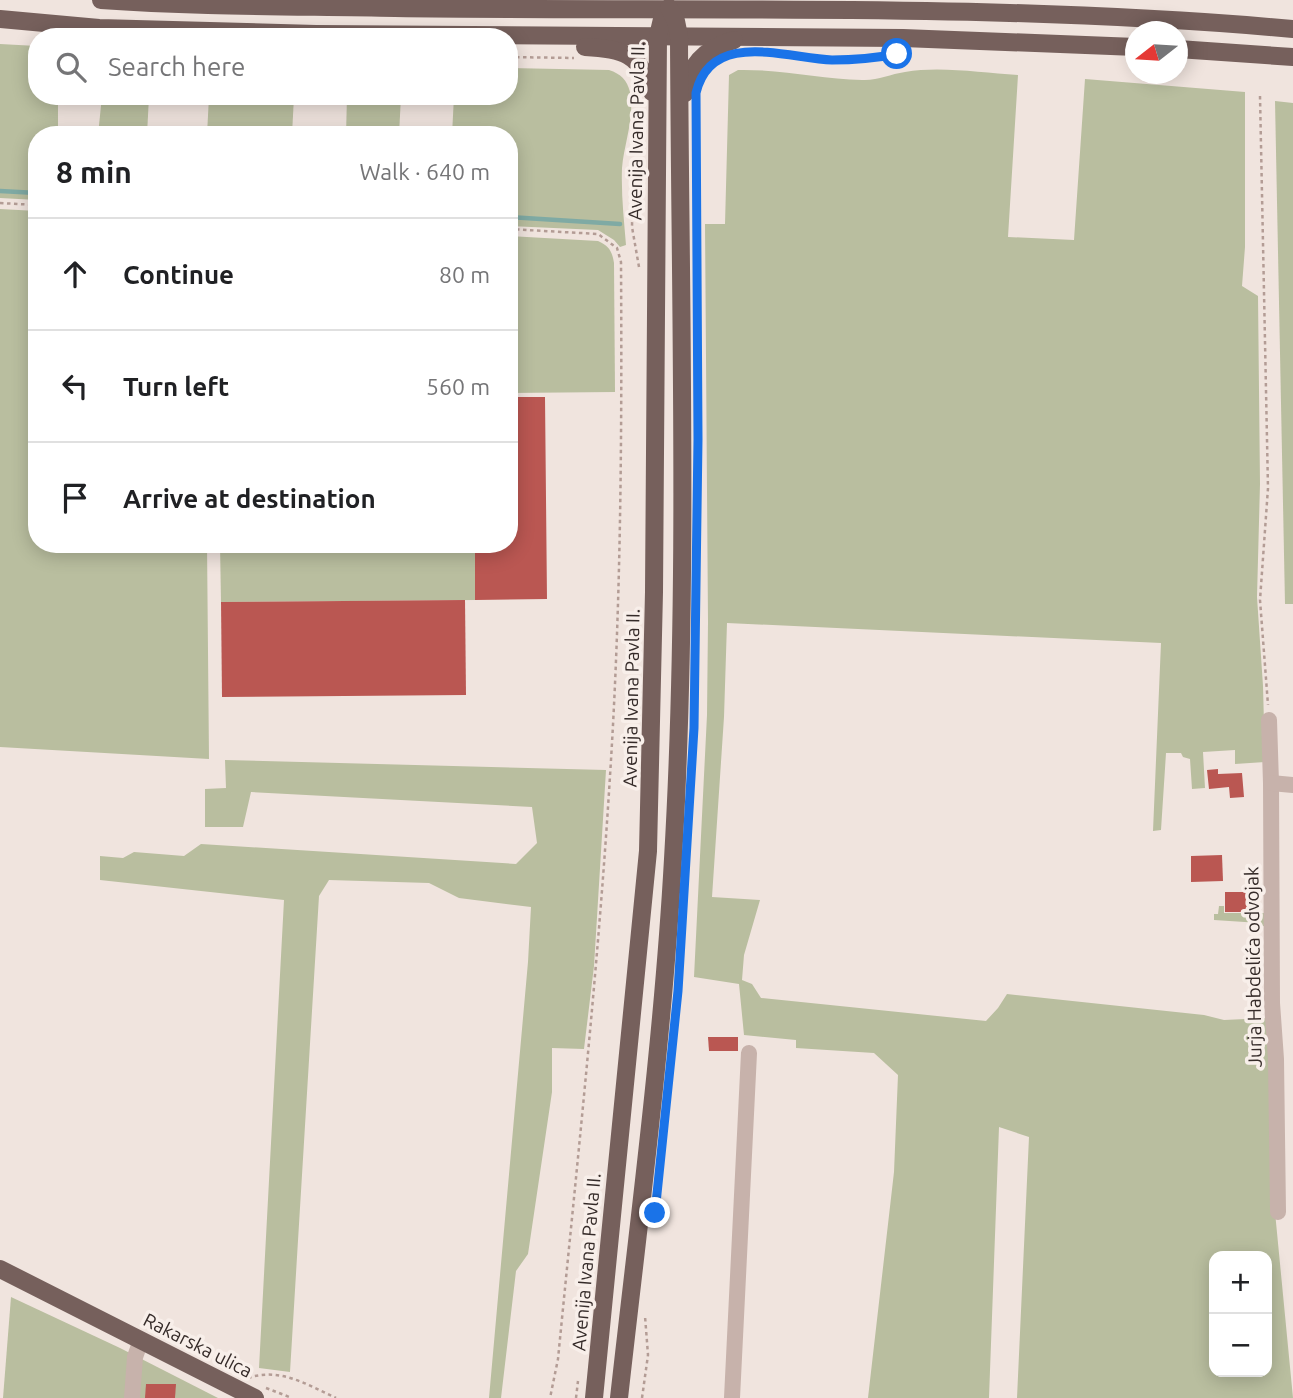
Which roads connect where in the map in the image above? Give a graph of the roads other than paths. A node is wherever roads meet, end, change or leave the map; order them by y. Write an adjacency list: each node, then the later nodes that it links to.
1 (101, 0): 2 (main road)
2 (669, 8): 5 (main road); 8 (main road, Avenija Ivana Pavla II.); 9 (main road)
3 (0, 19): 4 (main road)
4 (99, 28)
5 (1293, 29)
6 (518, 36): 7 (main road)
7 (563, 36): 8 (main road); 14 (main road)
8 (658, 36): 9 (main road); 14 (main road, Avenija Ivana Pavla II.)
9 (679, 36): 10 (main road); 15 (main road)
10 (746, 37): 11 (main road); 15 (main road)
11 (1125, 47)
12 (1188, 50): 13 (main road)
13 (1293, 57)
14 (656, 109): 25 (main road, Avenija Ivana Pavla II.)
15 (678, 151): 26 (main road)
16 (1269, 720): 17 (street, Jurja Habdelića odvojak)
17 (1271, 783): 18 (street); 20 (street, Jurja Habdelića odvojak)
18 (1293, 785)
19 (749, 1053): 27 (street)
20 (1278, 1212)
21 (0, 1269): 22 (main road, Rakarska ulica)
22 (141, 1340): 23 (street); 24 (main road, Rakarska ulica)
23 (132, 1398)
24 (255, 1398)
25 (594, 1398)
26 (620, 1398)
27 (732, 1398)

